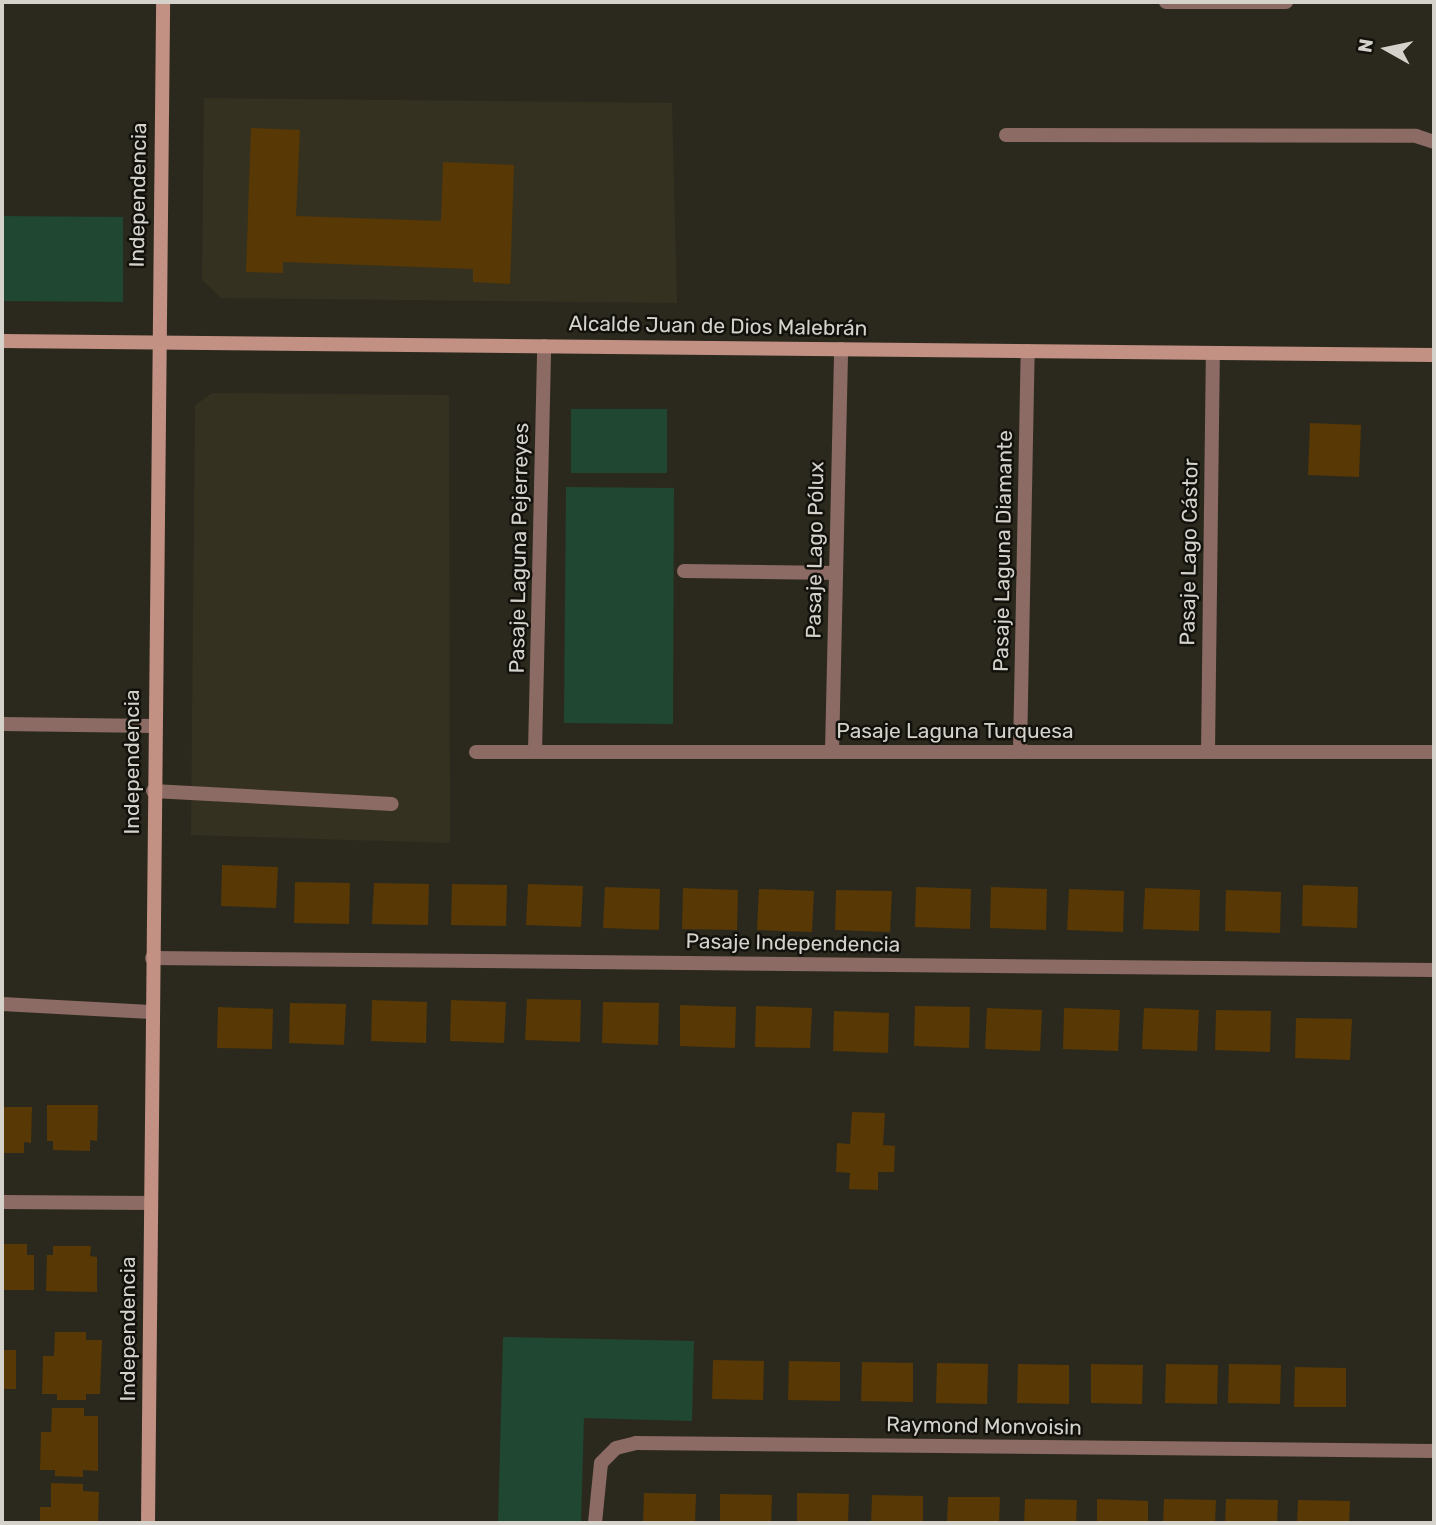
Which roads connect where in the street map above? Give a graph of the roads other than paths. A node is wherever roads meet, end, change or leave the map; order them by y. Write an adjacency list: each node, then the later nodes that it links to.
1 (163, 2): 7 (street, Independencia)
2 (1166, 2): 3 (street)
3 (1286, 2)
4 (1006, 135): 5 (street)
5 (1434, 142)
6 (2, 341): 7 (street, Alcalde Juan de Dios Malebrán)
7 (157, 342): 8 (street, Alcalde Juan de Dios Malebrán); 16 (street, Independencia)
8 (544, 346): 9 (street, Alcalde Juan de Dios Malebrán); 18 (street, Pasaje Laguna Pejerreyes)
9 (841, 349): 10 (street, Alcalde Juan de Dios Malebrán); 14 (street, Pasaje Lago Pólux)
10 (1028, 351): 11 (street, Alcalde Juan de Dios Malebrán); 20 (street, Pasaje Laguna Diamante)
11 (1213, 353): 12 (street, Alcalde Juan de Dios Malebrán); 21 (street, Pasaje Lago Cástor)
12 (1434, 355)
13 (684, 571): 14 (street)
14 (836, 573): 19 (street, Pasaje Lago Pólux)
15 (2, 724): 16 (street)
16 (153, 726): 23 (street, Independencia)
17 (475, 752): 18 (street, Pasaje Laguna Turquesa)
18 (535, 752): 19 (street, Pasaje Laguna Turquesa)
19 (832, 752): 20 (street, Pasaje Laguna Turquesa)
20 (1020, 752): 21 (street, Pasaje Laguna Turquesa)
21 (1208, 752): 22 (street, Pasaje Laguna Turquesa)
22 (1434, 752)
23 (153, 791): 24 (street); 25 (street, Independencia)
24 (392, 804)
25 (152, 958): 26 (street, Pasaje Independencia); 28 (street, Independencia)
26 (1434, 970)
27 (2, 1004): 28 (street)
28 (151, 1012): 30 (street, Independencia)
29 (2, 1202): 30 (street)
30 (150, 1203): 32 (street, Independencia)
31 (1434, 1451): 33 (street, Raymond Monvoisin)
32 (148, 1523)
33 (595, 1523)

